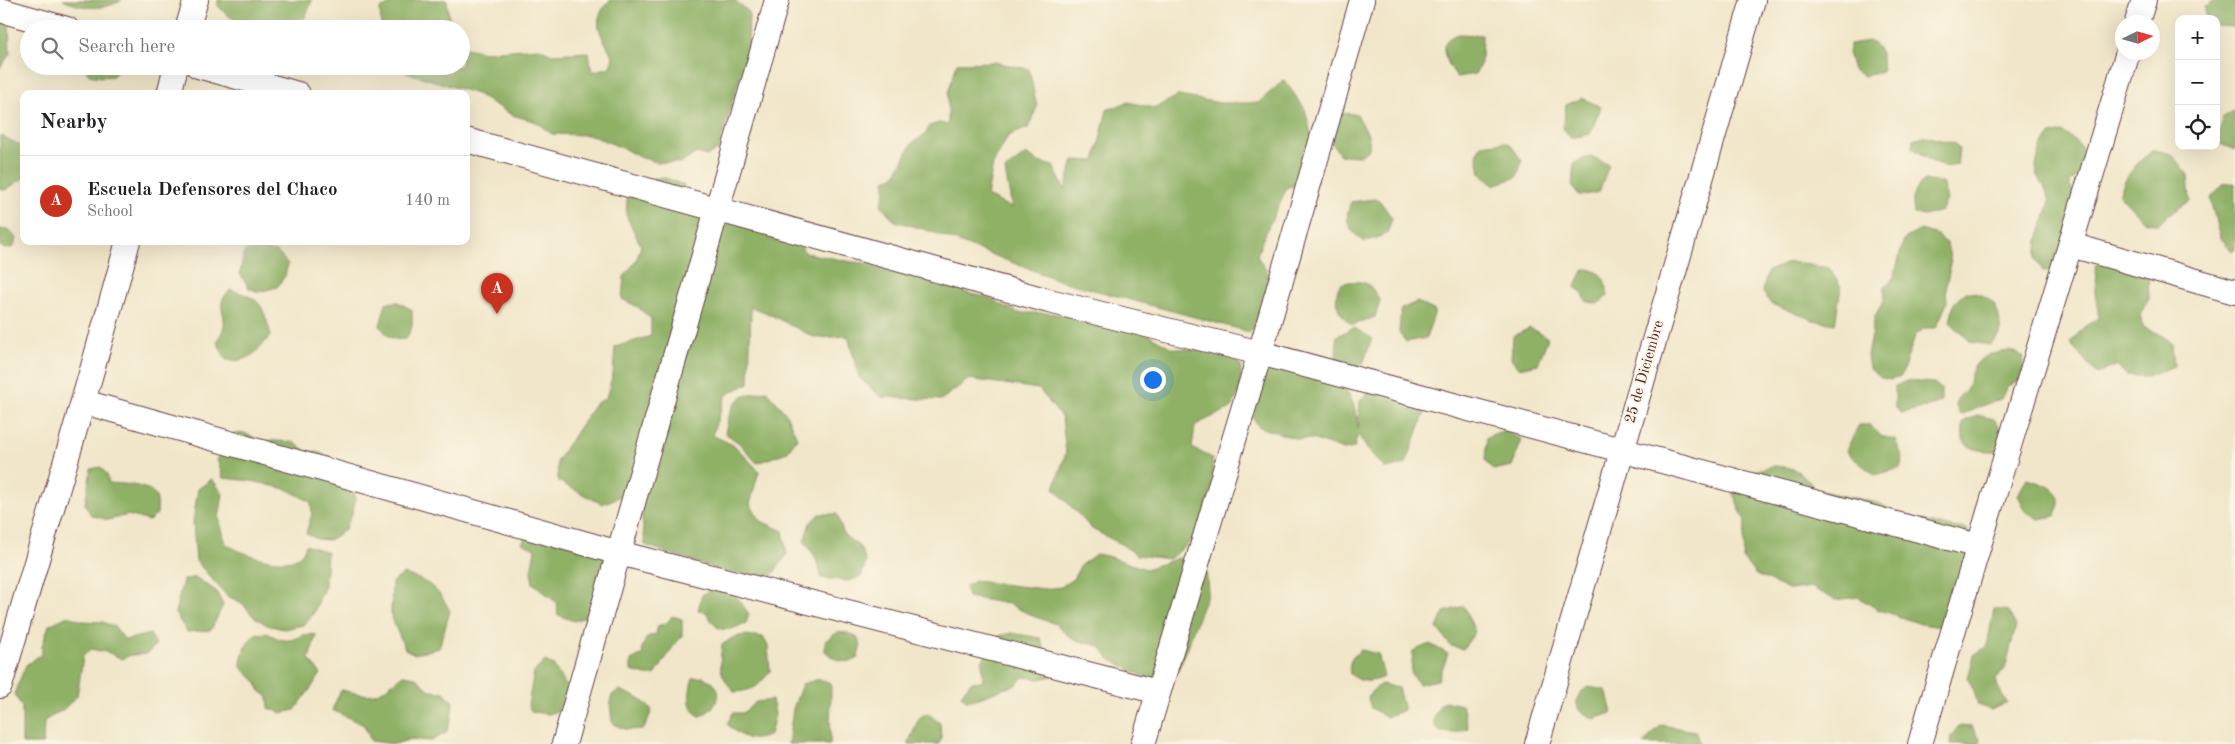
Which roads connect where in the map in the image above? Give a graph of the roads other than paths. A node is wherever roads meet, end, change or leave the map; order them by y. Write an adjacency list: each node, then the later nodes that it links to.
1 (196, 0): 9 (street)
2 (777, 0): 16 (street)
3 (1362, 0): 20 (street)
4 (1753, 0): 22 (street, 25 de Diciembre)
5 (2144, 0): 7 (street)
6 (0, 10): 8 (street)
7 (2139, 15)
8 (35, 20)
9 (190, 20)
10 (2126, 60): 17 (street)
11 (174, 75): 13 (street)
12 (230, 75): 14 (street)
13 (170, 90)
14 (284, 90)
15 (470, 141): 16 (street)
16 (717, 209): 20 (street); 24 (street)
17 (2071, 244): 19 (street); 23 (street)
18 (127, 245): 21 (street)
19 (2235, 292)
20 (1260, 353): 22 (street); 26 (street)
21 (84, 402): 24 (street); 25 (street)
22 (1622, 450): 23 (street); 29 (street, 25 de Diciembre)
23 (1978, 546): 30 (street)
24 (619, 553): 26 (street); 27 (street)
25 (0, 686)
26 (1158, 692): 28 (street)
27 (564, 744)
28 (1143, 744)
29 (1537, 744)
30 (1920, 744)

